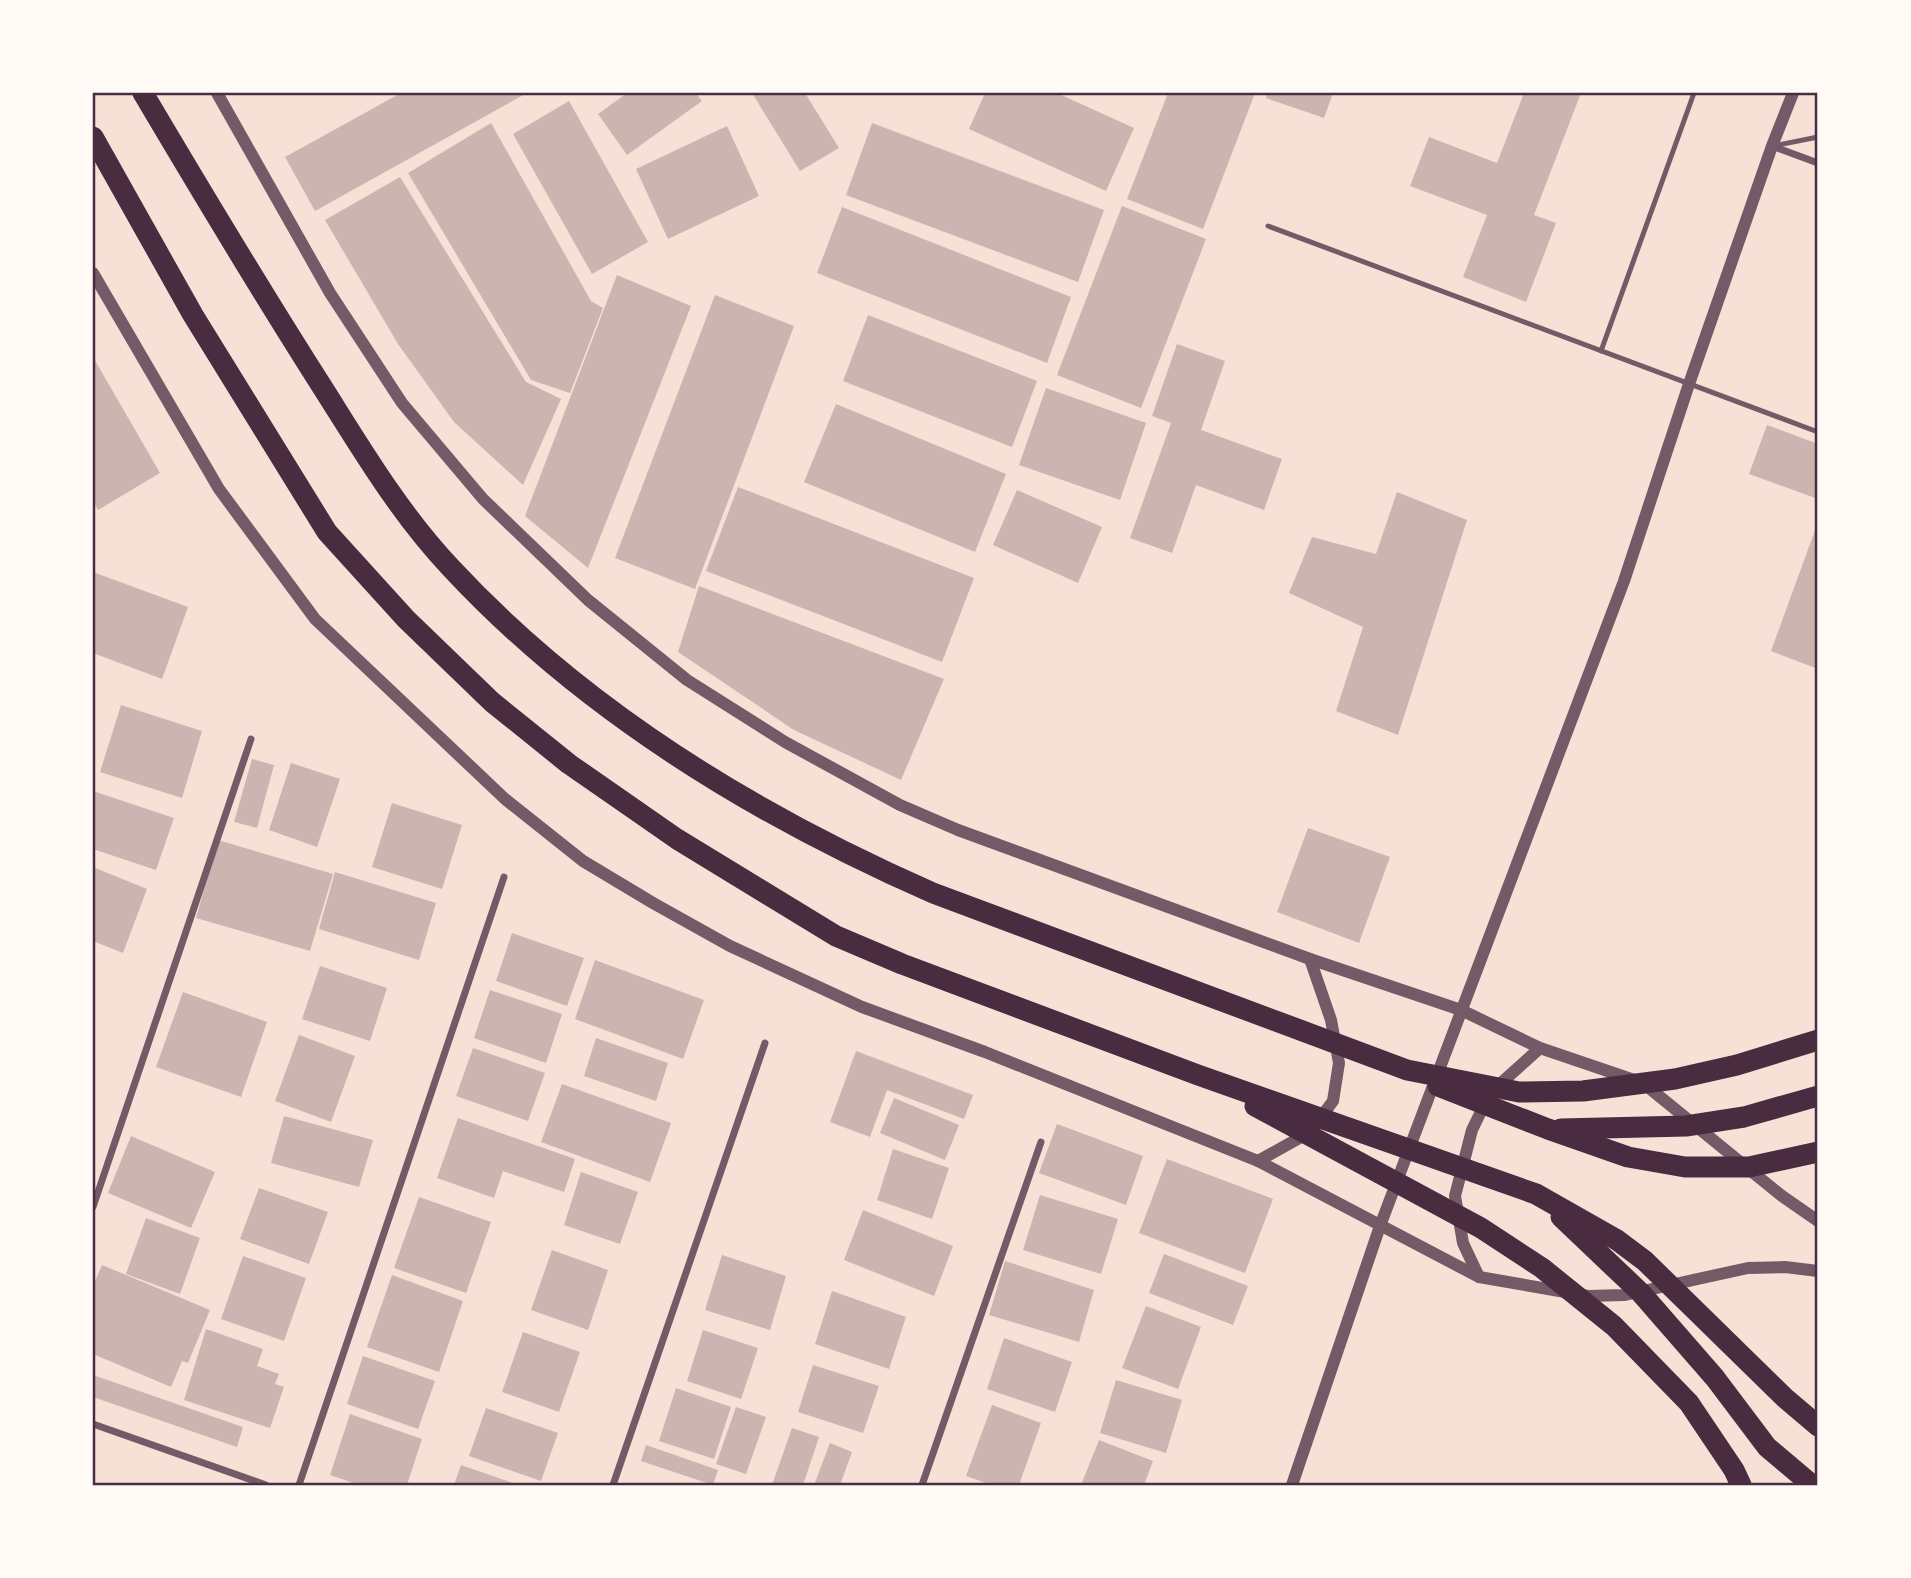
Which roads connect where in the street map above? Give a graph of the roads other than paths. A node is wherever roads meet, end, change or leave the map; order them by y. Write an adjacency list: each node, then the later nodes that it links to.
1 (143, 93): 17 (highway)
2 (217, 93): 16 (street)
3 (1694, 93): 11 (lane)
4 (1793, 93): 7 (street)
5 (93, 137): 22 (highway)
6 (1818, 137): 7 (lane)
7 (1772, 146): 8 (street); 12 (street)
8 (1818, 163)
9 (1268, 226): 11 (lane)
10 (93, 273): 27 (street)
11 (1601, 351): 12 (lane)
12 (1689, 384): 13 (lane); 18 (street)
13 (1818, 432)
14 (251, 739): 29 (street)
15 (504, 877): 37 (street)
16 (1310, 959): 18 (street); 27 (street)
17 (1225, 1002): 19 (highway); 24 (highway)
18 (1461, 1010): 21 (street); 31 (street)
19 (1818, 1040)
20 (765, 1043): 38 (street)
21 (1540, 1048): 30 (street); 33 (street)
22 (1198, 1075): 28 (highway); 41 (highway)
23 (1818, 1096): 24 (highway)
24 (1548, 1129): 26 (highway)
25 (1041, 1142): 39 (street)
26 (1818, 1152)
27 (1258, 1161): 31 (street)
28 (1536, 1194): 35 (highway); 42 (highway)
29 (93, 1207)
30 (1818, 1221)
31 (1380, 1226): 33 (street); 40 (street)
32 (1818, 1271): 33 (street)
33 (1479, 1277)
34 (93, 1424): 36 (street)
35 (1818, 1426)
36 (266, 1485)
37 (299, 1485)
38 (613, 1485)
39 (922, 1485)
40 (1292, 1485)
41 (1741, 1485)
42 (1812, 1485)

